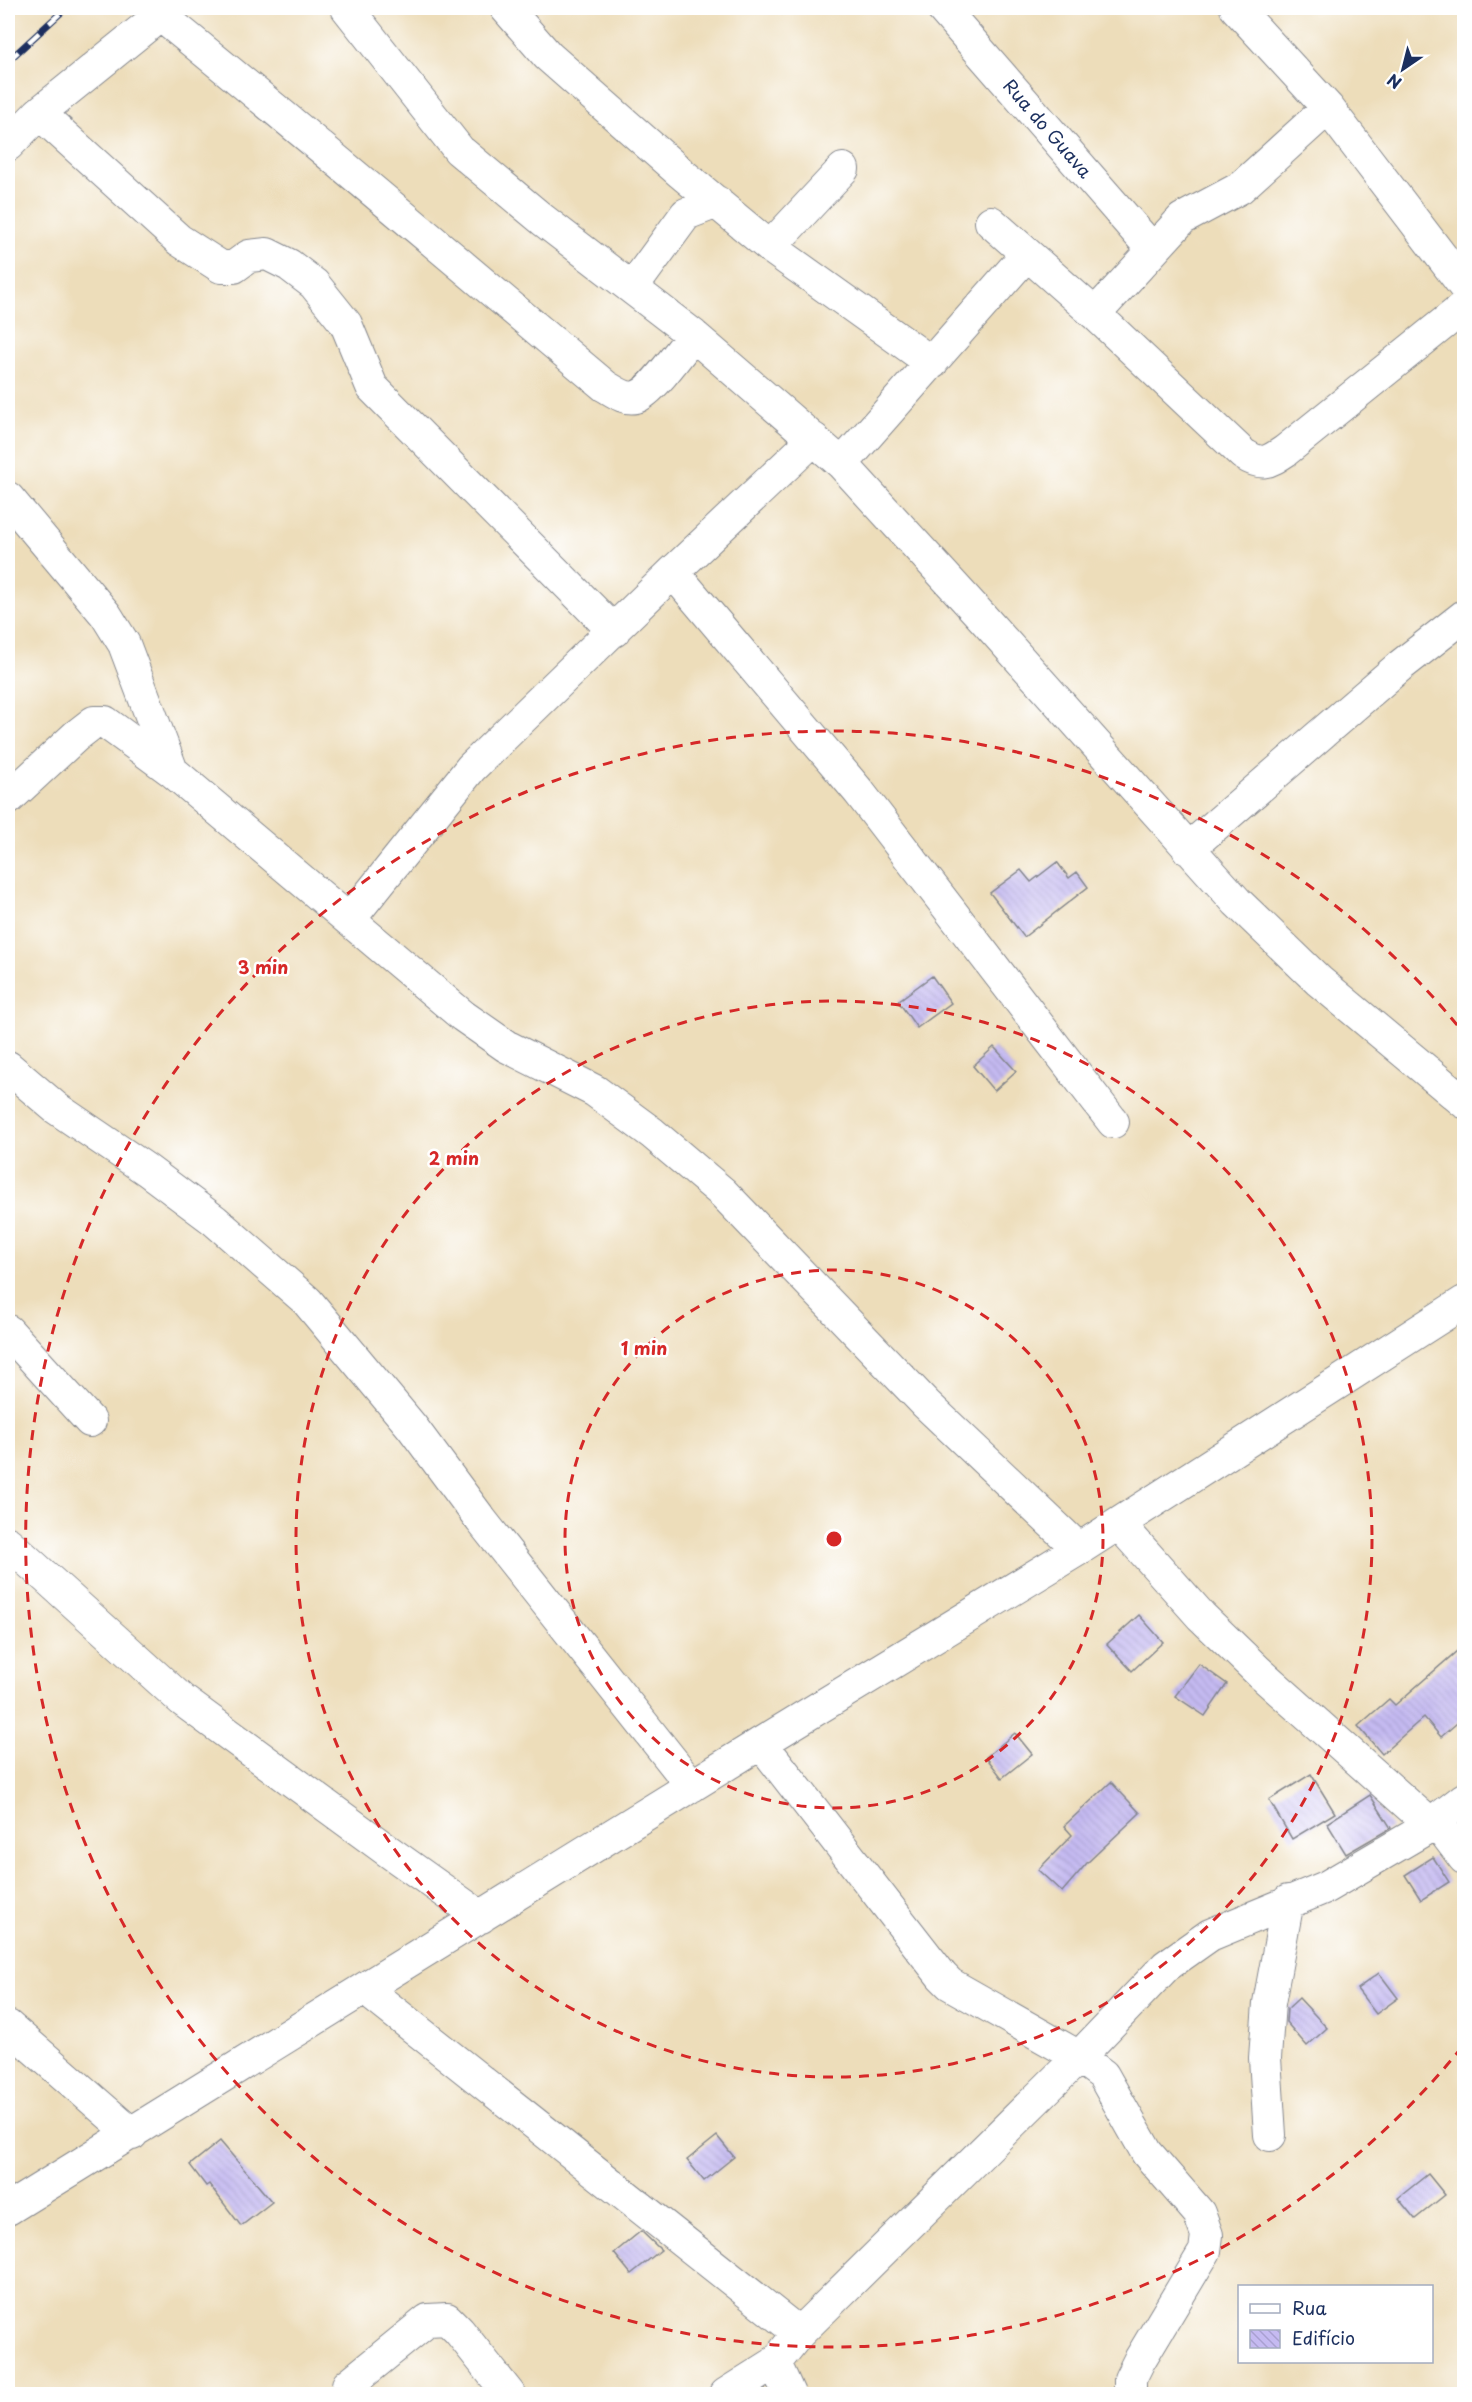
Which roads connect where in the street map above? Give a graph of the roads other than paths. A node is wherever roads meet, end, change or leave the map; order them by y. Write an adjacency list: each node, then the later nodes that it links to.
1 (347, 8): 18 (street)
2 (506, 8): 10 (street)
3 (942, 8): 15 (street, Rua do Guava)
4 (1236, 8): 6 (street)
5 (164, 11): 7 (street); 21 (street)
6 (1328, 108): 15 (street); 17 (street)
7 (39, 113): 8 (street); 28 (street)
8 (8, 145)
9 (843, 169): 14 (street)
10 (681, 173): 11 (street); 12 (street)
11 (717, 202): 12 (street); 14 (street)
12 (686, 214): 18 (street)
13 (991, 222): 16 (street)
14 (770, 247): 22 (street)
15 (1153, 250): 20 (street)
16 (1027, 254): 20 (street); 22 (street)
17 (1464, 286)
18 (632, 288): 21 (street)
19 (1464, 307): 20 (street)
20 (1095, 315)
21 (693, 334): 23 (street)
22 (932, 363): 24 (street)
23 (814, 439): 24 (street); 26 (street)
24 (842, 464): 31 (street)
25 (8, 498): 29 (street)
26 (673, 572): 28 (street); 35 (street)
27 (1464, 616): 31 (street)
28 (614, 631): 32 (street)
29 (172, 771): 30 (street); 32 (street)
30 (8, 799)
31 (1188, 849): 34 (street)
32 (349, 920): 41 (street)
33 (8, 1067): 43 (street)
34 (1464, 1102)
35 (1113, 1122)
36 (1464, 1302): 39 (street)
37 (8, 1331): 38 (street)
38 (90, 1421)
39 (1119, 1524): 41 (street); 45 (street)
40 (8, 1544): 48 (street)
41 (1079, 1549): 42 (street)
42 (761, 1743): 43 (street); 51 (street)
43 (692, 1786): 48 (street)
44 (1464, 1800): 45 (street)
45 (1433, 1823): 46 (street); 47 (street)
46 (1464, 1858)
47 (1288, 1901): 51 (street); 53 (street)
48 (481, 1917): 49 (street)
49 (365, 1989): 52 (street); 55 (street)
50 (8, 2026): 52 (street)
51 (1079, 2057): 55 (street); 61 (street)
52 (132, 2134): 54 (street)
53 (1270, 2135)
54 (8, 2209)
55 (799, 2332): 56 (street)
56 (775, 2363): 59 (street); 60 (street)
57 (348, 2385): 58 (street)
58 (508, 2394)
59 (726, 2394)
60 (789, 2394)
61 (1131, 2394)

